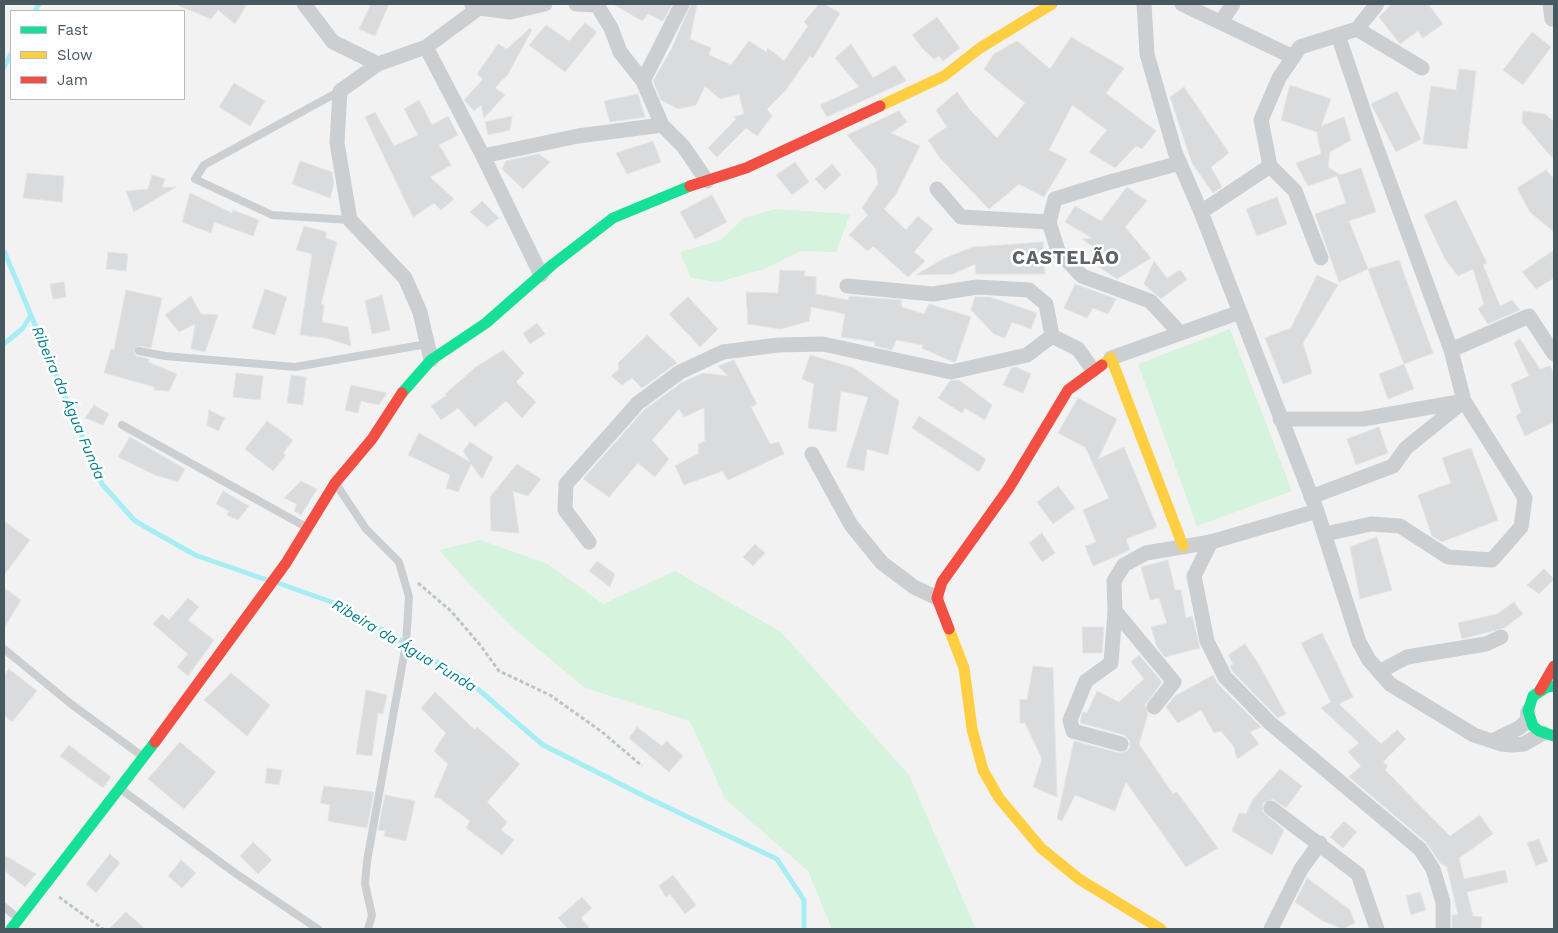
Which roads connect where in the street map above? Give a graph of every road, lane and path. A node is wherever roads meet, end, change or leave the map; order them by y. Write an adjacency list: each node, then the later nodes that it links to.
1 (304, 4): 18 (street)
2 (545, 4): 11 (street)
3 (576, 4): 20 (street)
4 (682, 4): 20 (street)
5 (1052, 4): 26 (street)
6 (1144, 4): 24 (street)
7 (1182, 4): 13 (street)
8 (1233, 4): 13 (street)
9 (1377, 4): 14 (street)
10 (1550, 4): 12 (street)
11 (477, 5): 16 (street)
12 (1552, 19)
13 (1221, 22): 17 (street)
14 (1357, 29): 15 (street); 19 (street)
15 (1338, 35): 17 (street); 39 (street)
16 (426, 47): 18 (street); 23 (street)
17 (1293, 57): 25 (street)
18 (378, 64): 21 (street)
19 (1422, 68)
20 (643, 82): 22 (street)
21 (340, 91): 29 (street); 29 (lane)
22 (662, 125): 23 (street); 26 (street)
23 (483, 156): 32 (street)
24 (1180, 164): 28 (street); 30 (street)
25 (1270, 166): 28 (street); 31 (street)
26 (707, 181): 32 (street)
27 (937, 189): 30 (street)
28 (1201, 212): 34 (street)
29 (350, 220): 37 (street)
30 (1049, 222): 35 (street)
31 (1321, 258)
32 (541, 275): 42 (street)
33 (847, 286): 36 (street)
34 (1240, 312): 35 (street); 45 (street)
35 (1180, 333): 41 (street)
36 (1052, 336): 43 (street); 52 (street)
37 (427, 344): 38 (lane); 42 (street)
38 (139, 350)
39 (1451, 350): 40 (street); 44 (street)
40 (1554, 354)
41 (1111, 358): 43 (street); 54 (street)
42 (431, 360): 48 (street)
43 (1093, 370): 56 (street)
44 (1464, 401): 45 (street); 49 (street); 51 (street)
45 (1280, 419): 49 (street)
46 (122, 425): 50 (lane)
47 (812, 454): 56 (street)
48 (335, 483): 50 (street); 55 (lane)
49 (1314, 504): 51 (street); 53 (street)
50 (308, 528): 69 (street)
51 (1325, 534): 61 (street)
52 (589, 542)
53 (1211, 542): 54 (street); 84 (street)
54 (1183, 546): 57 (street)
55 (399, 562): 70 (path); 80 (lane)
56 (938, 598): 81 (street)
57 (1115, 611): 64 (street); 68 (street)
58 (1501, 637): 61 (street)
59 (4, 648): 69 (lane)
60 (1554, 666): 63 (street)
61 (1379, 672): 67 (street)
62 (1554, 686): 63 (street)
63 (1540, 690): 65 (street)
64 (1154, 707)
65 (1528, 711): 66 (street); 67 (street)
66 (1549, 734): 67 (street)
67 (1491, 741)
68 (1121, 744)
69 (144, 757): 71 (street)
70 (642, 766)
71 (120, 789): 74 (street); 79 (lane)
72 (1271, 808): 73 (street)
73 (1320, 843): 82 (street); 83 (street)
74 (45, 886): 76 (street); 78 (path)
75 (4, 907): 76 (lane)
76 (19, 919): 77 (street)
77 (11, 929)
78 (103, 929)
79 (318, 929)
80 (370, 929)
81 (1161, 929)
82 (1271, 929)
83 (1377, 929)
84 (1443, 929)

